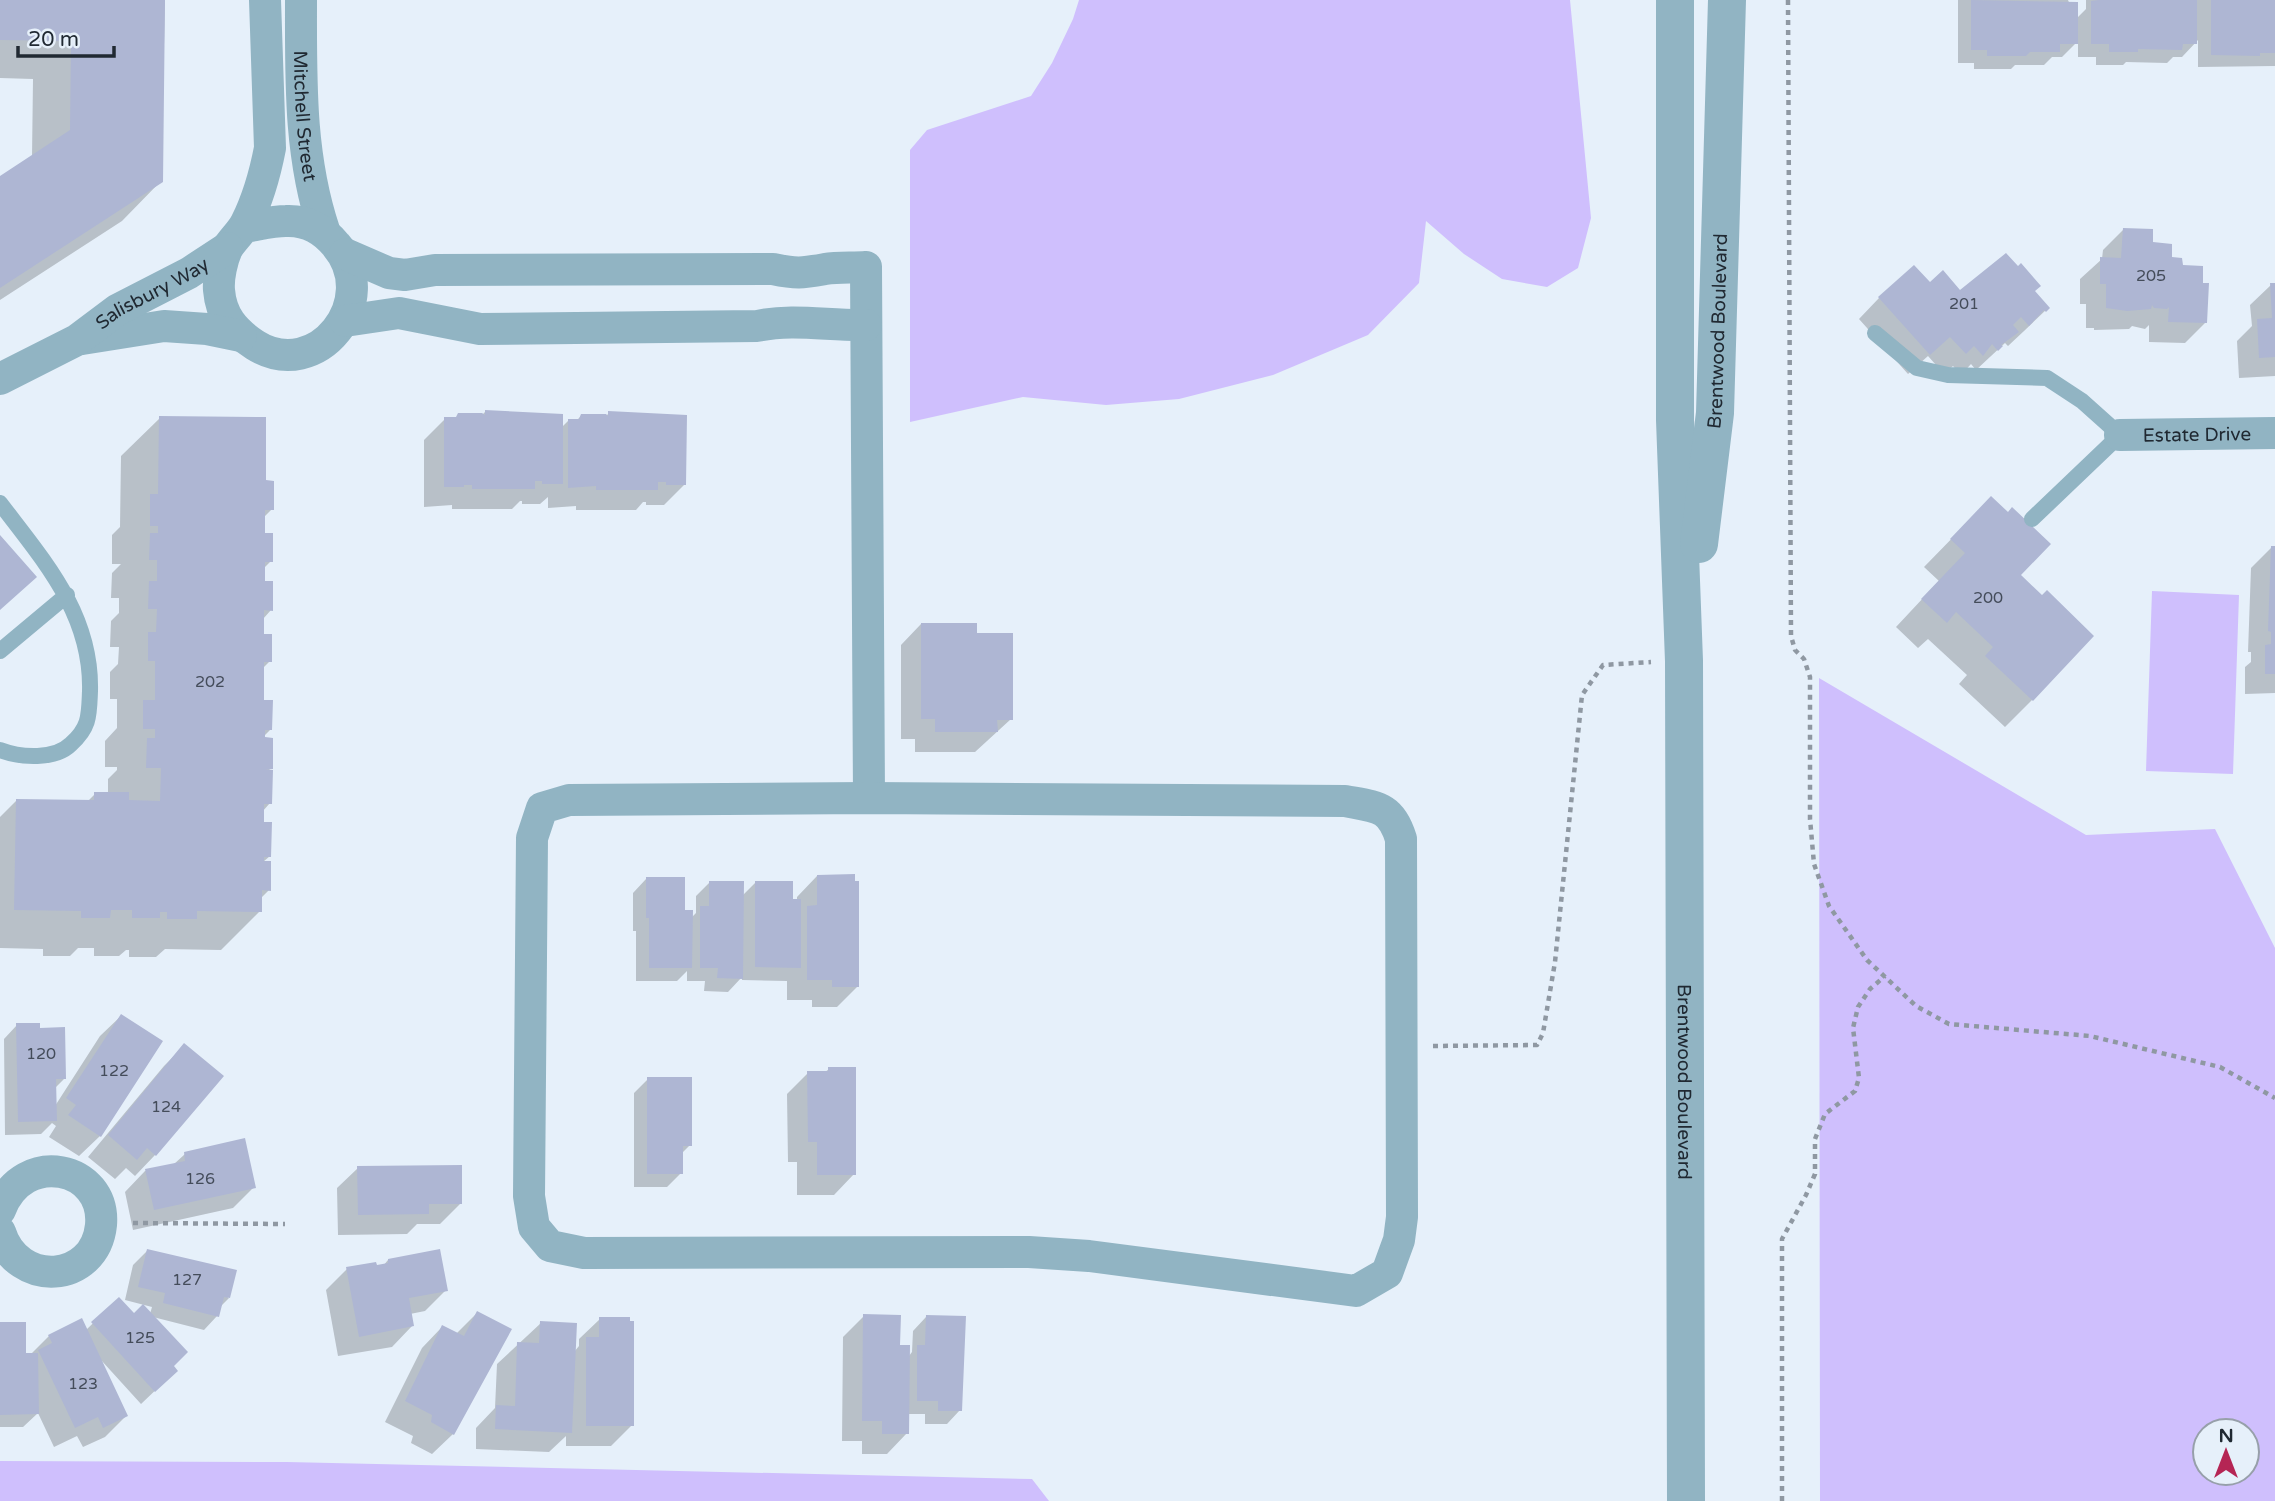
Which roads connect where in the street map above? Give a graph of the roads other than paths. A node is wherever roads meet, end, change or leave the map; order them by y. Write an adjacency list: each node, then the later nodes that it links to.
1 (265, 0): 6 (street, Mitchell Street)
2 (301, 0): 5 (street, Mitchell Street)
3 (1675, 0): 20 (street, Brentwood Boulevard)
4 (1727, 0): 20 (street, Brentwood Boulevard)
5 (324, 230): 6 (street); 7 (street)
6 (236, 238): 11 (street); 12 (street, Salisbury Way)
7 (345, 254): 8 (street); 9 (street)
8 (345, 321): 9 (street); 11 (street)
9 (866, 325): 22 (street)
10 (1875, 333): 15 (lane)
11 (241, 336): 12 (street, Salisbury Way)
12 (78, 340): 13 (street, Salisbury Way)
13 (0, 379)
14 (2275, 433): 15 (street, Estate Drive)
15 (2120, 435): 17 (lane)
16 (0, 503): 18 (lane)
17 (2032, 519)
18 (66, 595): 19 (lane); 21 (lane)
19 (0, 652)
20 (1684, 661): 25 (street, Brentwood Boulevard)
21 (0, 750)
22 (869, 798): 22 (street)
23 (0, 1210): 24 (street)
24 (0, 1232)
25 (1686, 1501)

